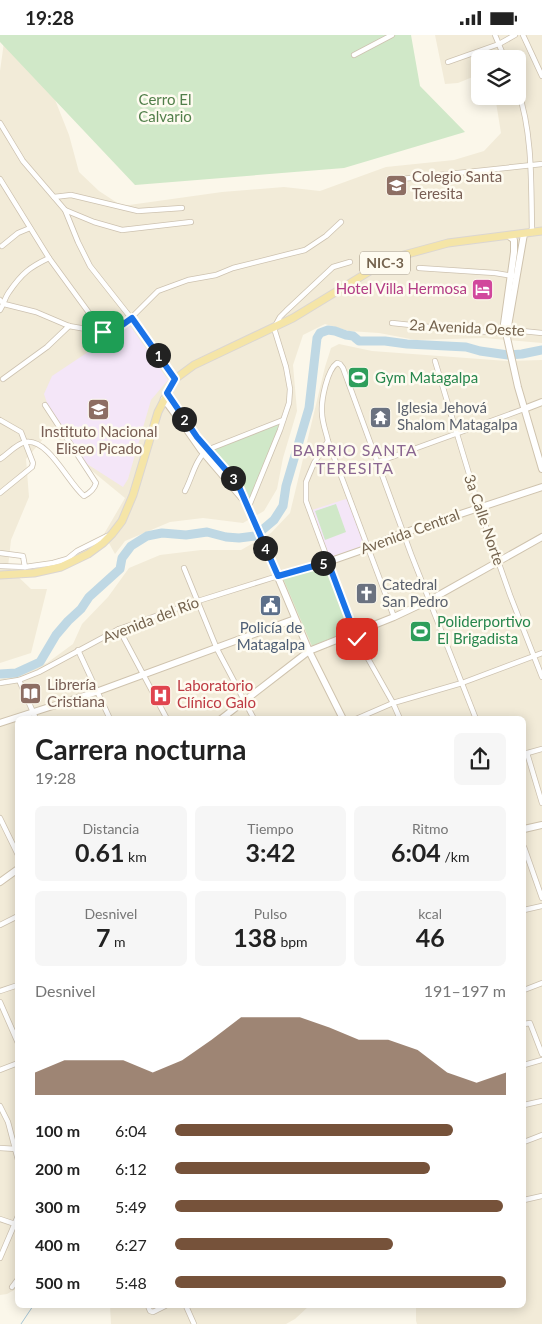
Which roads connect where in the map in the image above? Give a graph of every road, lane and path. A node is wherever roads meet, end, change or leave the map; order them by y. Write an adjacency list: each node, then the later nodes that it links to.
1 (392, 35): 7 (street)
2 (495, 35): 5 (street)
3 (515, 35): 5 (street)
4 (523, 35): 9 (street)
5 (499, 44): 6 (street); 8 (street)
6 (501, 50)
7 (354, 55)
8 (448, 62)
9 (539, 64): 10 (street)
10 (542, 76)
11 (521, 105): 14 (street)
12 (0, 123): 17 (street)
13 (542, 164): 14 (street)
14 (530, 166): 15 (street); 24 (street)
15 (392, 180)
16 (1, 181): 22 (street)
17 (54, 197): 18 (street); 19 (street)
18 (182, 208)
19 (65, 210): 20 (street); 33 (street)
20 (191, 222)
21 (341, 222): 33 (street)
22 (30, 228): 26 (street); 27 (street)
23 (542, 231): 24 (main road, NIC-3)
24 (528, 233): 25 (main road, NIC-3); 30 (street)
25 (509, 236): 30 (street); 36 (main road, NIC-3)
26 (2, 246)
27 (49, 258): 31 (street); 37 (street)
28 (350, 262): 36 (street)
29 (419, 268): 30 (street)
30 (513, 276): 39 (street)
31 (2, 302): 32 (street); 35 (street)
32 (0, 310)
33 (132, 318): 37 (street); 42 (street)
34 (392, 323): 39 (street, 2a Avenida Oeste)
35 (69, 326): 37 (street); 41 (street)
36 (274, 328): 42 (main road, NIC-3); 48 (street)
37 (103, 332)
38 (542, 333): 39 (street, 2a Avenida Oeste)
39 (507, 335): 46 (street)
40 (435, 361): 49 (street, 3a Calle Norte)
41 (3, 379)
42 (175, 379): 43 (main road, NIC-3)
43 (166, 396): 52 (street); 62 (main road, NIC-3)
44 (542, 403): 46 (street)
45 (45, 405): 51 (street)
46 (524, 409): 49 (street); 55 (street)
47 (0, 420): 51 (street)
48 (283, 420): 52 (street); 59 (street)
49 (456, 435): 54 (street); 60 (street, 3a Calle Norte)
50 (328, 441): 54 (street); 64 (street); 67 (street)
51 (26, 442): 53 (street); 58 (street)
52 (205, 452): 57 (street); 59 (street)
53 (0, 459)
54 (378, 462): 61 (street)
55 (542, 469)
56 (542, 487): 60 (street, Avenida Central)
57 (185, 491)
58 (0, 493)
59 (249, 507): 72 (street)
60 (479, 507): 61 (street, Avenida Central); 66 (street, 3a Calle Norte)
61 (404, 533): 64 (street, Avenida Central); 73 (street)
62 (112, 534): 69 (street); 71 (main road, NIC-3)
63 (542, 537): 66 (street)
64 (368, 548): 67 (street, Avenida Central); 75 (street)
65 (0, 553): 69 (street)
66 (499, 561): 73 (street); 83 (street, 3a Calle Norte)
67 (328, 562): 72 (street, Avenida Central); 78 (street)
68 (0, 566): 69 (street)
69 (26, 567)
70 (184, 568): 74 (street)
71 (0, 575)
72 (278, 576): 74 (street, Avenida del Río); 76 (street)
73 (430, 600): 75 (street); 88 (street)
74 (198, 601): 77 (street, Avenida del Río); 79 (street)
75 (394, 617): 78 (street)
76 (295, 619): 79 (street); 81 (street)
77 (119, 629): 80 (street, Avenida del Río); 84 (street)
78 (354, 633): 81 (street); 91 (street)
79 (217, 649): 84 (street); 90 (street)
80 (78, 650): 86 (street, Avenida del Río); 89 (street)
81 (308, 651): 90 (street); 99 (street)
82 (542, 653): 83 (street)
83 (534, 656): 85 (street, 3a Calle Norte); 88 (street)
84 (142, 675): 89 (street); 96 (street)
85 (542, 677)
86 (19, 680): 87 (street, Avenida del Río); 92 (street)
87 (0, 683)
88 (462, 683): 91 (street); 102 (street)
89 (96, 691): 92 (street); 95 (street)
90 (245, 701): 97 (street); 98 (street)
91 (393, 703): 100 (street); 101 (street)
92 (32, 711): 93 (street); 94 (street)
93 (19, 716)
94 (34, 716)
95 (108, 716)
96 (165, 716)
97 (225, 716)
98 (252, 716)
99 (341, 716)
100 (363, 716)
101 (399, 716)
102 (475, 716)
103 (15, 717): 104 (street)
104 (0, 723)
105 (542, 749): 106 (street)
106 (526, 753)
107 (526, 756): 108 (street)
108 (542, 803)
109 (0, 818): 112 (street)
110 (542, 825): 111 (street)
111 (526, 829)
112 (15, 849)
113 (526, 853): 116 (street)
114 (15, 871): 115 (street)
115 (0, 882)
116 (542, 897)
117 (542, 906): 118 (street)
118 (526, 910)
119 (15, 918): 120 (street)
120 (0, 925)
121 (542, 983): 123 (street)
122 (15, 986): 124 (street)
123 (526, 989)
124 (0, 991)
125 (0, 1002): 127 (street)
126 (526, 1024): 128 (street)
127 (15, 1036)
128 (542, 1054)
129 (542, 1060): 131 (street)
130 (15, 1064): 132 (street)
131 (526, 1064)
132 (0, 1070)
133 (542, 1101): 134 (street)
134 (526, 1105)
135 (0, 1106): 138 (street)
136 (542, 1135): 137 (street)
137 (526, 1141)
138 (15, 1146)
139 (0, 1148): 140 (street)
140 (15, 1149)
141 (542, 1196): 142 (street)
142 (526, 1200)
143 (0, 1219): 144 (street)
144 (15, 1224): 145 (street)
145 (0, 1258)
146 (15, 1283): 147 (street)
147 (12, 1287)
148 (149, 1308): 149 (street)
149 (161, 1308)
150 (187, 1308): 151 (street)
151 (194, 1324)

